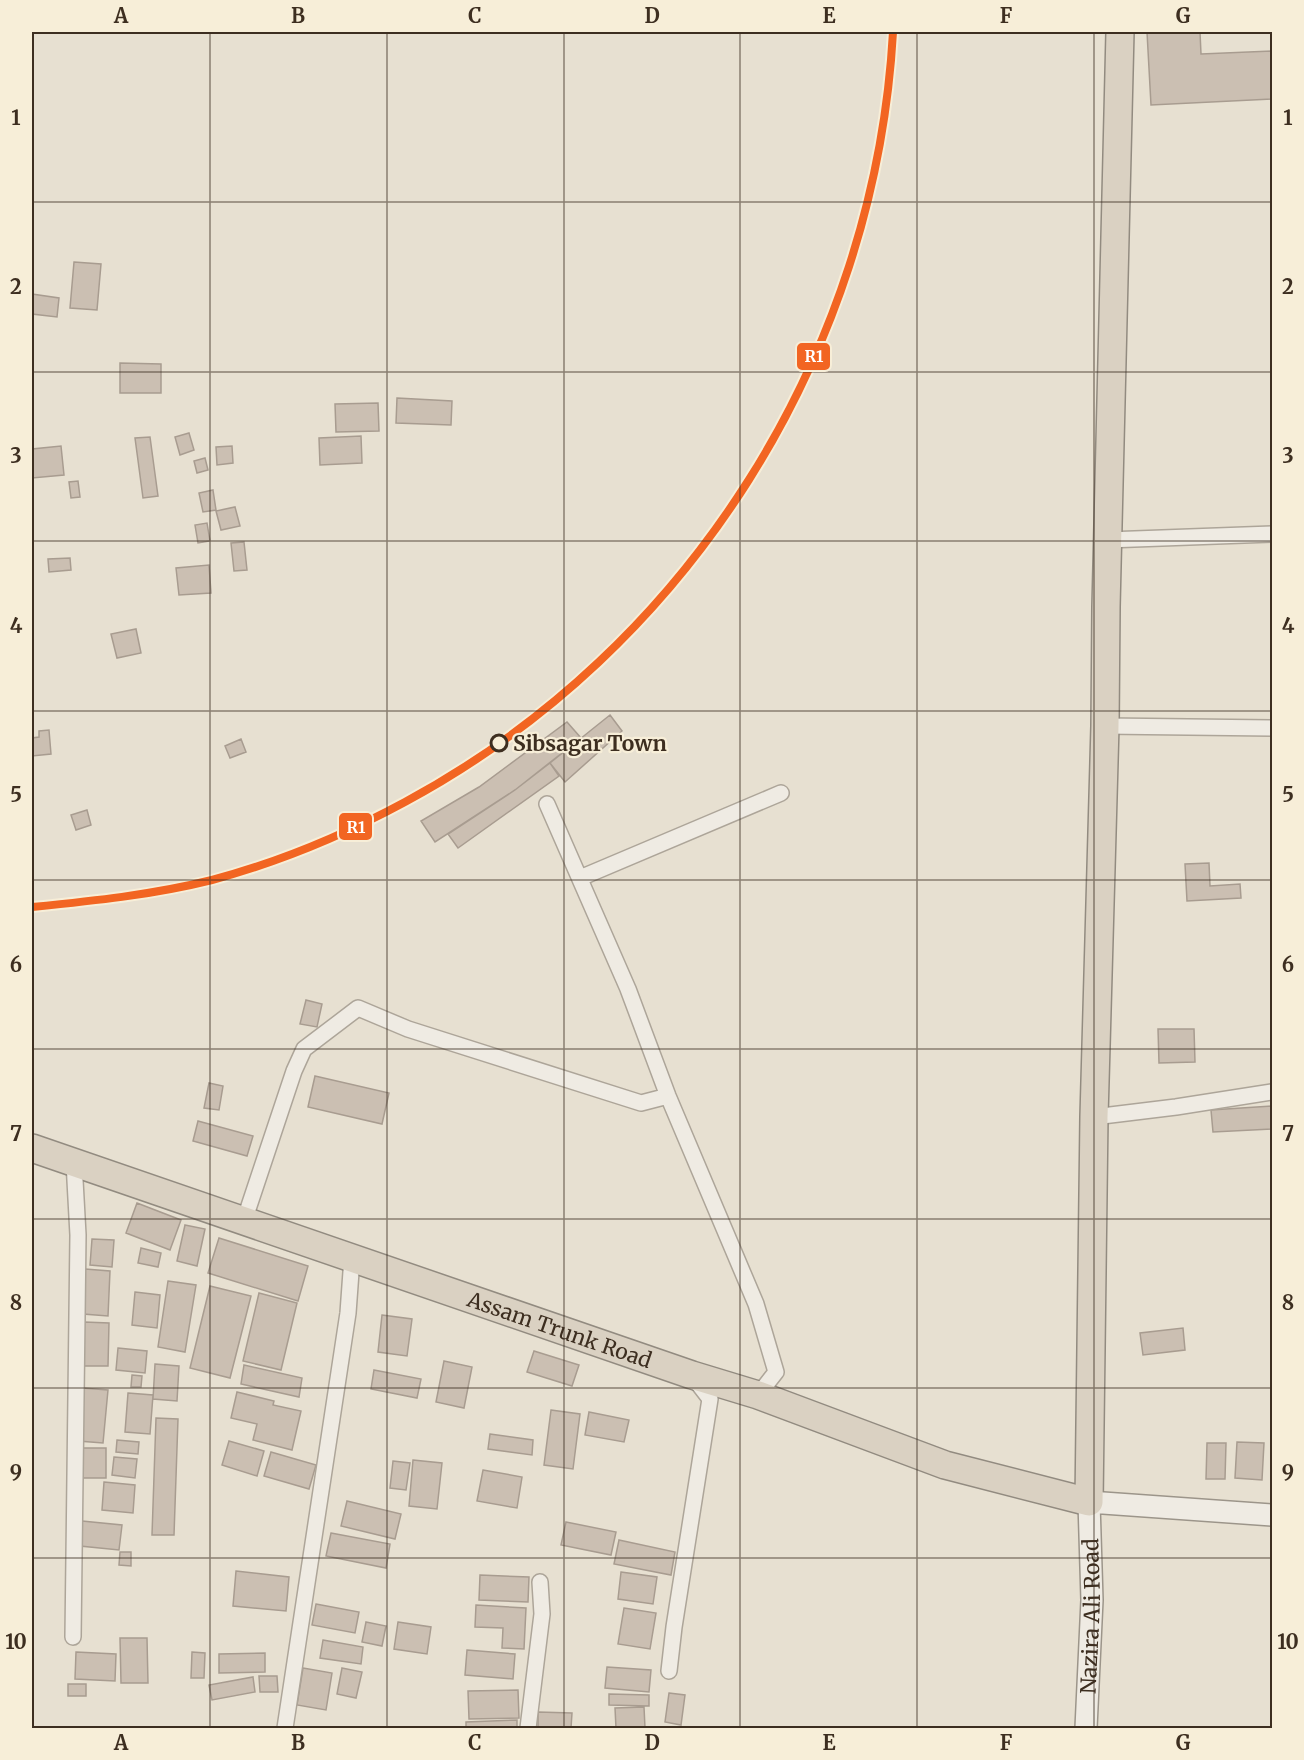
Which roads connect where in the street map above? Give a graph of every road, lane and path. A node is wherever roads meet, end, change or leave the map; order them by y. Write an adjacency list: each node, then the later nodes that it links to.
1 (1120, 32): 3 (highway)
2 (1272, 534): 3 (street)
3 (1107, 540): 4 (highway)
4 (1105, 726): 5 (street); 11 (highway)
5 (1272, 728)
6 (781, 793): 8 (street)
7 (547, 804): 8 (street)
8 (580, 878): 10 (street)
9 (1272, 1092): 11 (street)
10 (668, 1096): 14 (street); 17 (street)
11 (1094, 1117): 18 (highway)
12 (32, 1148): 13 (highway, Assam Trunk Road)
13 (74, 1162): 14 (highway, Assam Trunk Road); 21 (street)
14 (244, 1221): 15 (highway, Assam Trunk Road)
15 (352, 1258): 16 (highway, Assam Trunk Road); 23 (street)
16 (692, 1375): 17 (highway, Assam Trunk Road); 22 (street)
17 (758, 1395): 18 (highway, Assam Trunk Road)
18 (1089, 1502): 19 (main road); 25 (main road, Nazira Ali Road)
19 (1272, 1515)
20 (540, 1582): 24 (street)
21 (73, 1637)
22 (669, 1671)
23 (285, 1728)
24 (528, 1728)
25 (1086, 1728)

